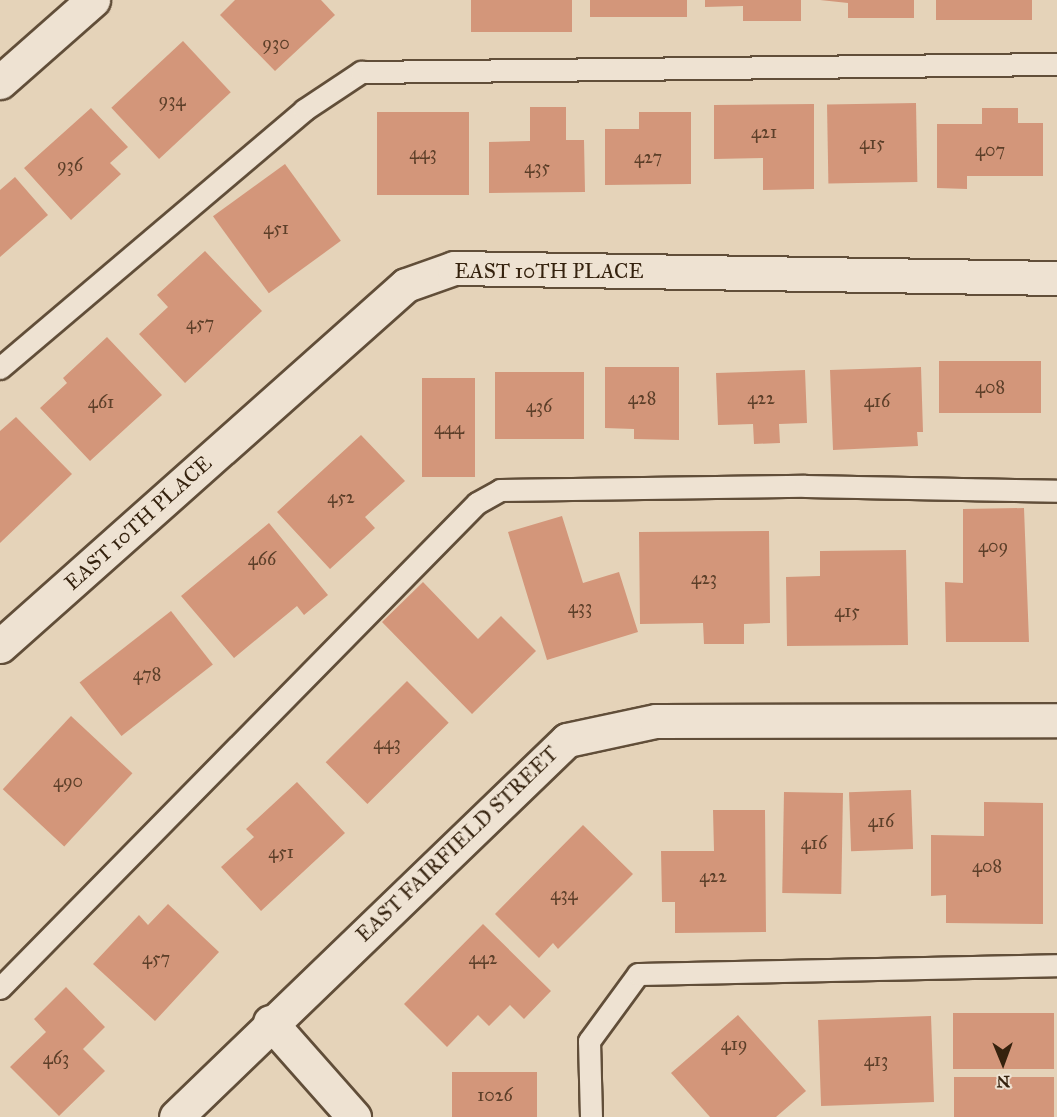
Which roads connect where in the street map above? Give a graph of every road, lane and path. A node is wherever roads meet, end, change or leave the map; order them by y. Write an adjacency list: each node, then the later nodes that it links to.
1 (93, 0): 3 (street)
2 (1057, 64): 5 (lane)
3 (0, 82)
4 (1057, 278): 7 (street, EAST 10TH PLACE)
5 (0, 368)
6 (1057, 491): 10 (lane)
7 (0, 646)
8 (1057, 720): 11 (street, EAST FAIRFIELD STREET)
9 (1057, 965): 14 (lane)
10 (0, 988)
11 (270, 1022): 12 (street, EAST FAIRFIELD STREET); 13 (street)
12 (176, 1117)
13 (354, 1117)
14 (591, 1117)

